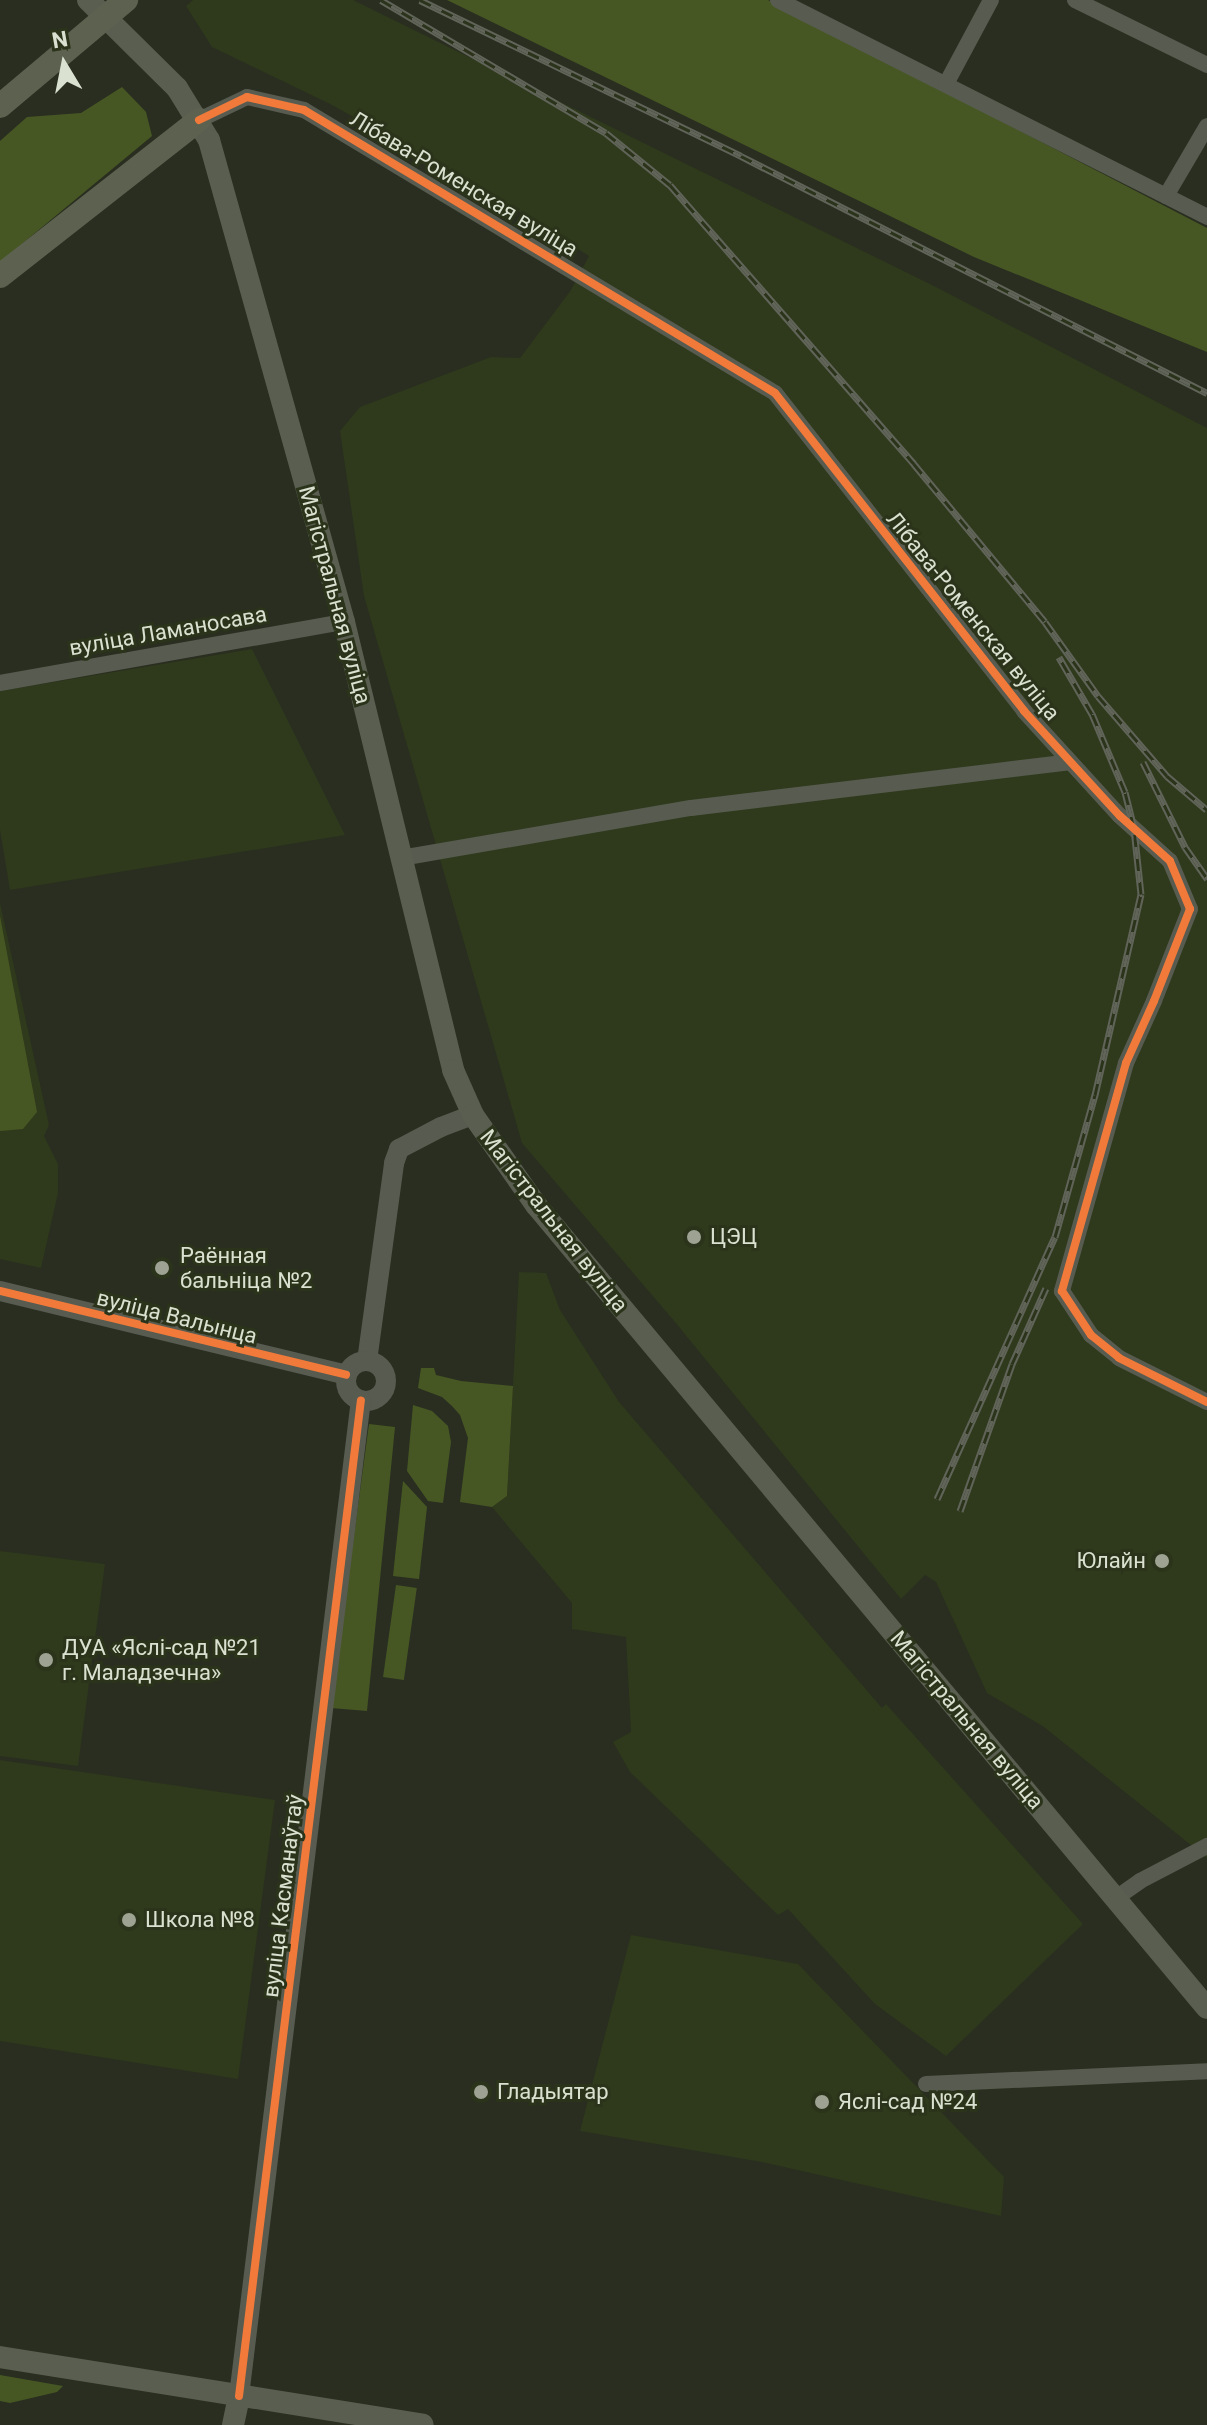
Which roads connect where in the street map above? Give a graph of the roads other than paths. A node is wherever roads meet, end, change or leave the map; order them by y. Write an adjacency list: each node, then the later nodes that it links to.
1 (88, 0): 9 (main road)
2 (126, 0): 8 (main road)
3 (778, 0): 7 (street)
4 (991, 0): 7 (street)
5 (1075, 0): 6 (street)
6 (1207, 65)
7 (946, 84): 11 (street)
8 (0, 106)
9 (199, 120): 13 (main road); 14 (main road, Магістральная вуліца); 16 (street, Лібава-Роменская вуліца)
10 (1207, 126): 11 (street)
11 (1166, 196): 12 (street)
12 (1207, 217)
13 (0, 276)
14 (344, 622): 15 (street, вуліца Ламаносава); 17 (main road, Магістральная вуліца)
15 (0, 683)
16 (1069, 762): 17 (street); 23 (street, Лібава-Роменская вуліца)
17 (401, 858): 18 (main road, Магістральная вуліца)
18 (473, 1115): 20 (street); 25 (main road, Магістральная вуліца)
19 (0, 1291): 21 (street, вуліца Валынца)
20 (367, 1361): 21 (street); 22 (street)
21 (346, 1375): 22 (street)
22 (361, 1400): 30 (street, вуліца Касманаўтаў)
23 (1207, 1402)
24 (1207, 1846): 25 (street)
25 (1116, 1898): 26 (main road, Магістральная вуліца)
26 (1207, 2008)
27 (1207, 2071): 28 (street)
28 (926, 2084)
29 (0, 2357): 30 (main road)
30 (239, 2396): 31 (main road); 32 (main road); 33 (main road)
31 (233, 2425)
32 (243, 2425)
33 (423, 2425)

